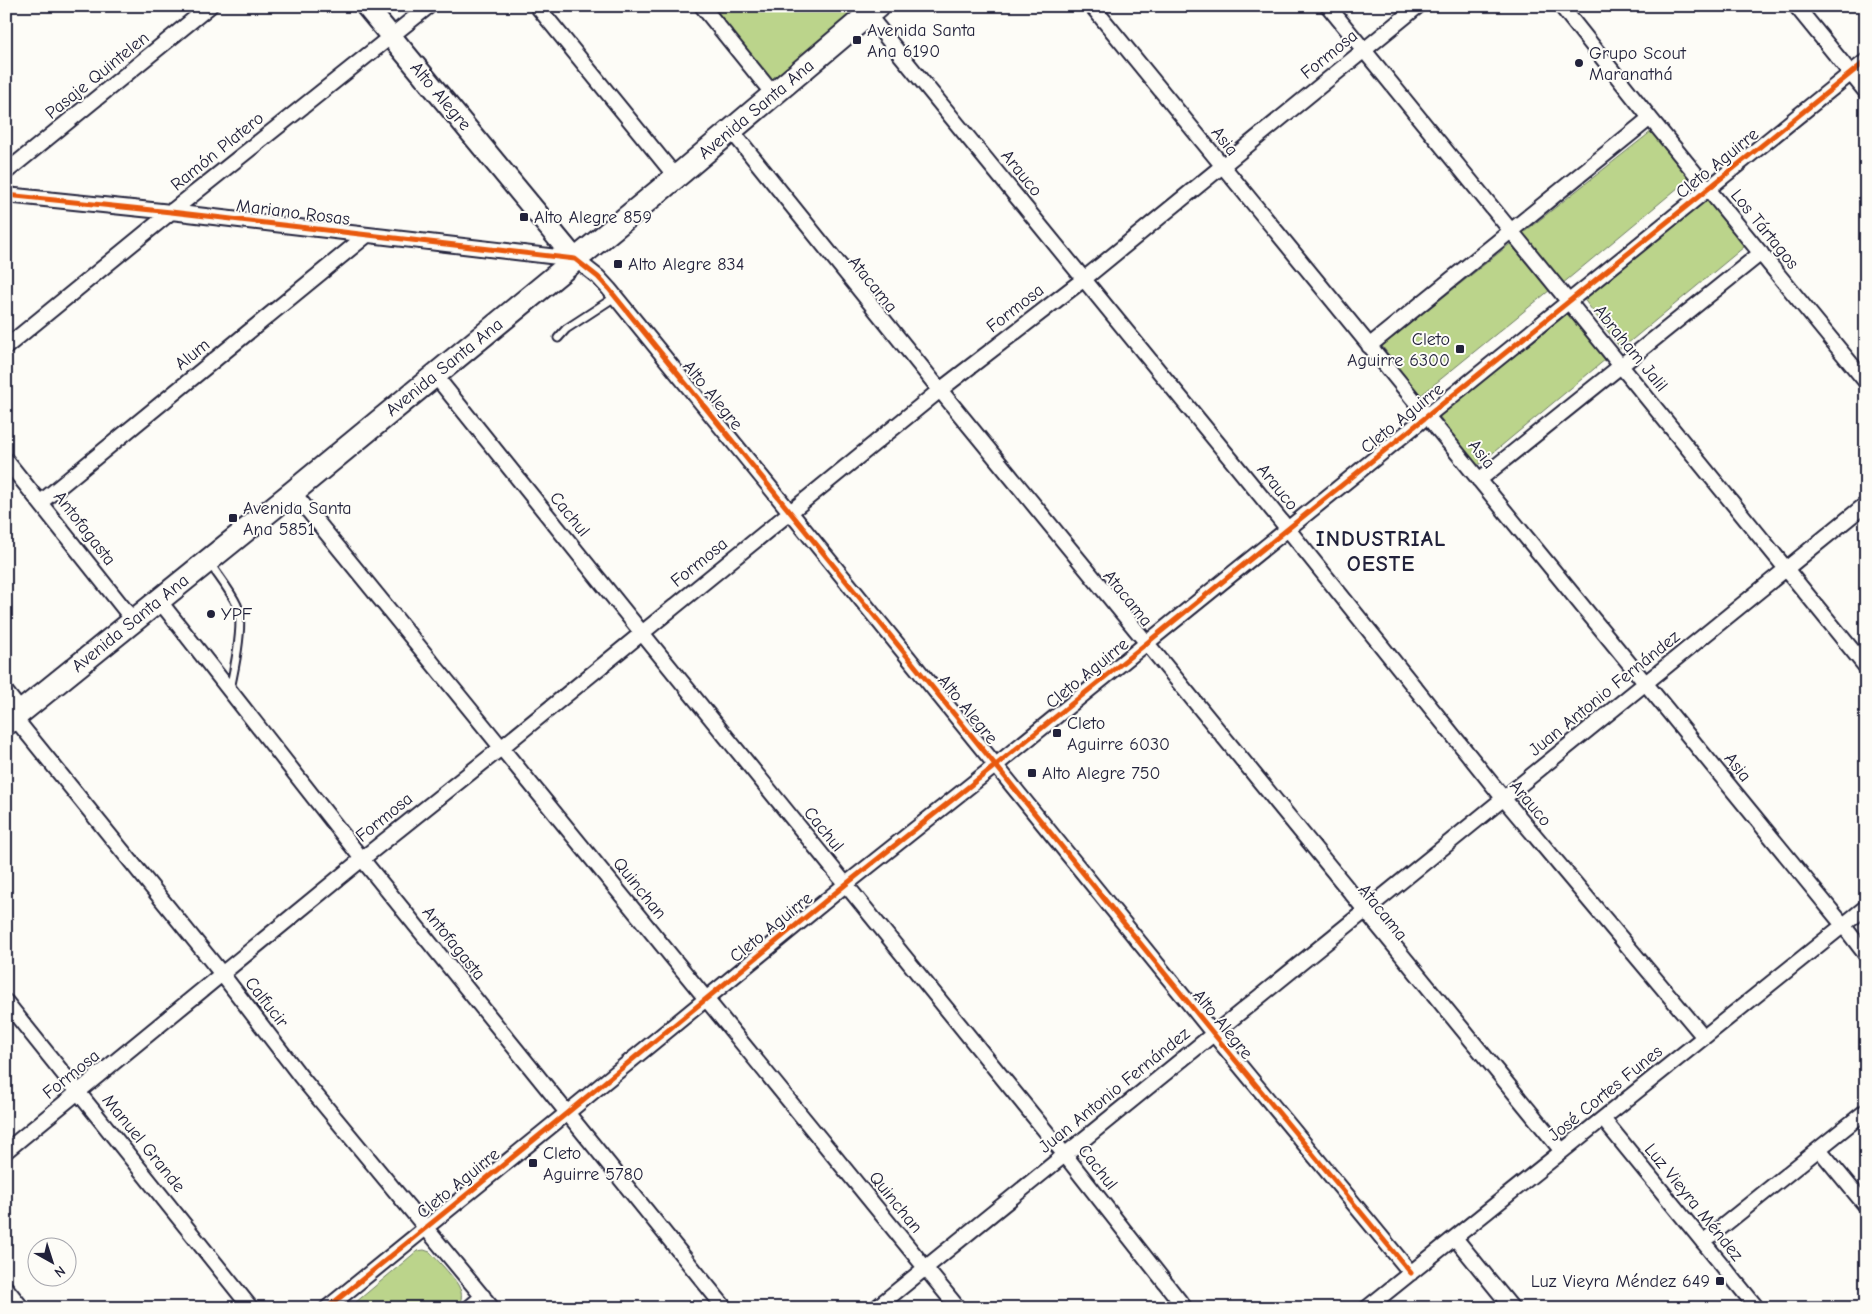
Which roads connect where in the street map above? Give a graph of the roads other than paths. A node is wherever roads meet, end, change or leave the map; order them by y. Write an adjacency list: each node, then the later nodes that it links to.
1 (210, 6): 21 (street, Pasaje Quintelen)
2 (366, 6): 12 (main road, Alto Alegre)
3 (429, 6): 12 (street, Ramón Platero)
4 (537, 6): 22 (street)
5 (702, 6): 17 (street)
6 (1092, 6): 20 (street, Asia)
7 (1328, 6): 13 (street, Abraham Jalil)
8 (1418, 6): 13 (street, Formosa)
9 (1562, 6): 18 (street, Los Tártagos)
10 (1796, 6): 15 (street)
11 (870, 9): 17 (main road, Avenida Santa Ana); 30 (street, Arauco)
12 (391, 36): 25 (street, Ramón Platero); 29 (main road, Alto Alegre)
13 (1364, 50): 20 (street, Formosa); 26 (street, Abraham Jalil)
14 (1866, 61): 15 (street, Cleto Aguirre)
15 (1851, 73): 16 (street); 23 (street, Cleto Aguirre)
16 (1866, 92)
17 (773, 94): 19 (main road, Avenida Santa Ana)
18 (1650, 118): 23 (street, Los Tártagos); 26 (street)
19 (731, 130): 22 (main road, Avenida Santa Ana); 39 (street, Atacama)
20 (1222, 166): 30 (street, Formosa); 34 (street, Asia)
21 (6, 172)
22 (676, 177): 29 (main road, Avenida Santa Ana)
23 (1708, 188): 28 (street, Los Tártagos); 32 (street, Cleto Aguirre)
24 (6, 195): 25 (street, Mariano Rosas)
25 (171, 212): 27 (street, Mariano Rosas); 35 (street, Ramón Platero)
26 (1511, 230): 32 (street, Abraham Jalil); 34 (street)
27 (368, 234): 29 (street, Mariano Rosas); 44 (street, Alum)
28 (1760, 253): 36 (street); 38 (street, Los Tártagos)
29 (576, 259): 31 (street, Alto Alegre); 37 (main road, Avenida Santa Ana)
30 (1084, 279): 39 (street, Formosa); 47 (street, Arauco)
31 (615, 297): 33 (lane); 46 (street, Alto Alegre)
32 (1569, 301): 36 (street, Abraham Jalil); 40 (street, Cleto Aguirre)
33 (558, 338)
34 (1369, 346): 40 (street, Asia)
35 (6, 347)
36 (1622, 366): 42 (street); 49 (street, Abraham Jalil)
37 (434, 374): 43 (main road, Avenida Santa Ana); 52 (street, Cachul)
38 (1866, 382)
39 (940, 390): 46 (street, Formosa); 53 (street, Atacama)
40 (1426, 416): 42 (street, Asia); 47 (street, Cleto Aguirre)
41 (6, 460): 44 (street, Antofagasta)
42 (1479, 480): 55 (street, Asia)
43 (293, 492): 48 (main road, Avenida Santa Ana); 59 (street, Quinchan)
44 (41, 502): 51 (street, Antofagasta)
45 (1866, 504): 49 (street, Juan Antonio Fernández)
46 (791, 512): 52 (street, Formosa); 60 (street, Alto Alegre)
47 (1287, 528): 53 (street, Cleto Aguirre); 61 (street, Arauco)
48 (208, 560): 50 (main road, Avenida Santa Ana); 56 (lane)
49 (1785, 570): 54 (street, Abraham Jalil); 55 (street, Juan Antonio Fernández)
50 (158, 600): 51 (main road, Avenida Santa Ana); 56 (street, Antofagasta)
51 (133, 620): 58 (main road, Avenida Santa Ana)
52 (642, 633): 59 (street, Formosa); 63 (street, Cachul)
53 (1147, 642): 60 (street, Cleto Aguirre); 65 (street, Atacama)
54 (1866, 668)
55 (1645, 684): 61 (street, Juan Antonio Fernández); 66 (street, Asia)
56 (229, 690): 62 (street, Antofagasta)
57 (6, 692): 58 (street, Calfucir)
58 (14, 717): 68 (street, Calfucir)
59 (501, 748): 62 (street, Formosa); 69 (street, Quinchan)
60 (996, 765): 63 (street, Cleto Aguirre); 71 (street, Alto Alegre)
61 (1504, 799): 65 (street, Juan Antonio Fernández); 72 (street, Arauco)
62 (362, 859): 68 (street, Formosa); 75 (street, Antofagasta)
63 (845, 885): 69 (street, Cleto Aguirre); 80 (street, Cachul)
64 (1866, 907): 66 (street, José Cortes Funes)
65 (1364, 910): 71 (street, Juan Antonio Fernández); 79 (street, Atacama)
66 (1843, 925): 67 (street, Asia); 72 (street, José Cortes Funes)
67 (1866, 955)
68 (222, 974): 73 (street, Formosa); 82 (street, Calfucir)
69 (705, 998): 75 (street, Cleto Aguirre); 85 (street, Quinchan)
70 (6, 1002): 73 (street, Manuel Grande)
71 (1213, 1033): 80 (street, Juan Antonio Fernández); 86 (street, Alto Alegre)
72 (1704, 1037): 76 (street, José Cortes Funes)
73 (79, 1092): 78 (street, Formosa); 90 (street, Manuel Grande)
74 (1866, 1111): 77 (street)
75 (567, 1113): 82 (street, Cleto Aguirre); 94 (street, Antofagasta)
76 (1603, 1119): 79 (street, José Cortes Funes); 84 (street, Luz Vieyra Méndez)
77 (1819, 1149): 81 (street); 84 (street)
78 (6, 1151)
79 (1562, 1151): 83 (street, José Cortes Funes)
80 (1065, 1155): 85 (street, Juan Antonio Fernández); 97 (street, Cachul)
81 (1866, 1206)
82 (426, 1226): 88 (street, Calfucir); 91 (street, Cleto Aguirre)
83 (1455, 1238): 86 (street, José Cortes Funes); 99 (street)
84 (1704, 1242): 100 (street, Luz Vieyra Méndez)
85 (925, 1267): 95 (street, Juan Antonio Fernández); 96 (street, Quinchan)
86 (1411, 1273): 98 (street, José Cortes Funes)
87 (6, 1288): 89 (street)
88 (483, 1296): 92 (street); 93 (street, Calfucir)
89 (22, 1308)
90 (251, 1308)
91 (327, 1308)
92 (469, 1308)
93 (492, 1308)
94 (725, 1308)
95 (876, 1308)
96 (958, 1308)
97 (1185, 1308)
98 (1368, 1308)
99 (1512, 1308)
100 (1757, 1308)

